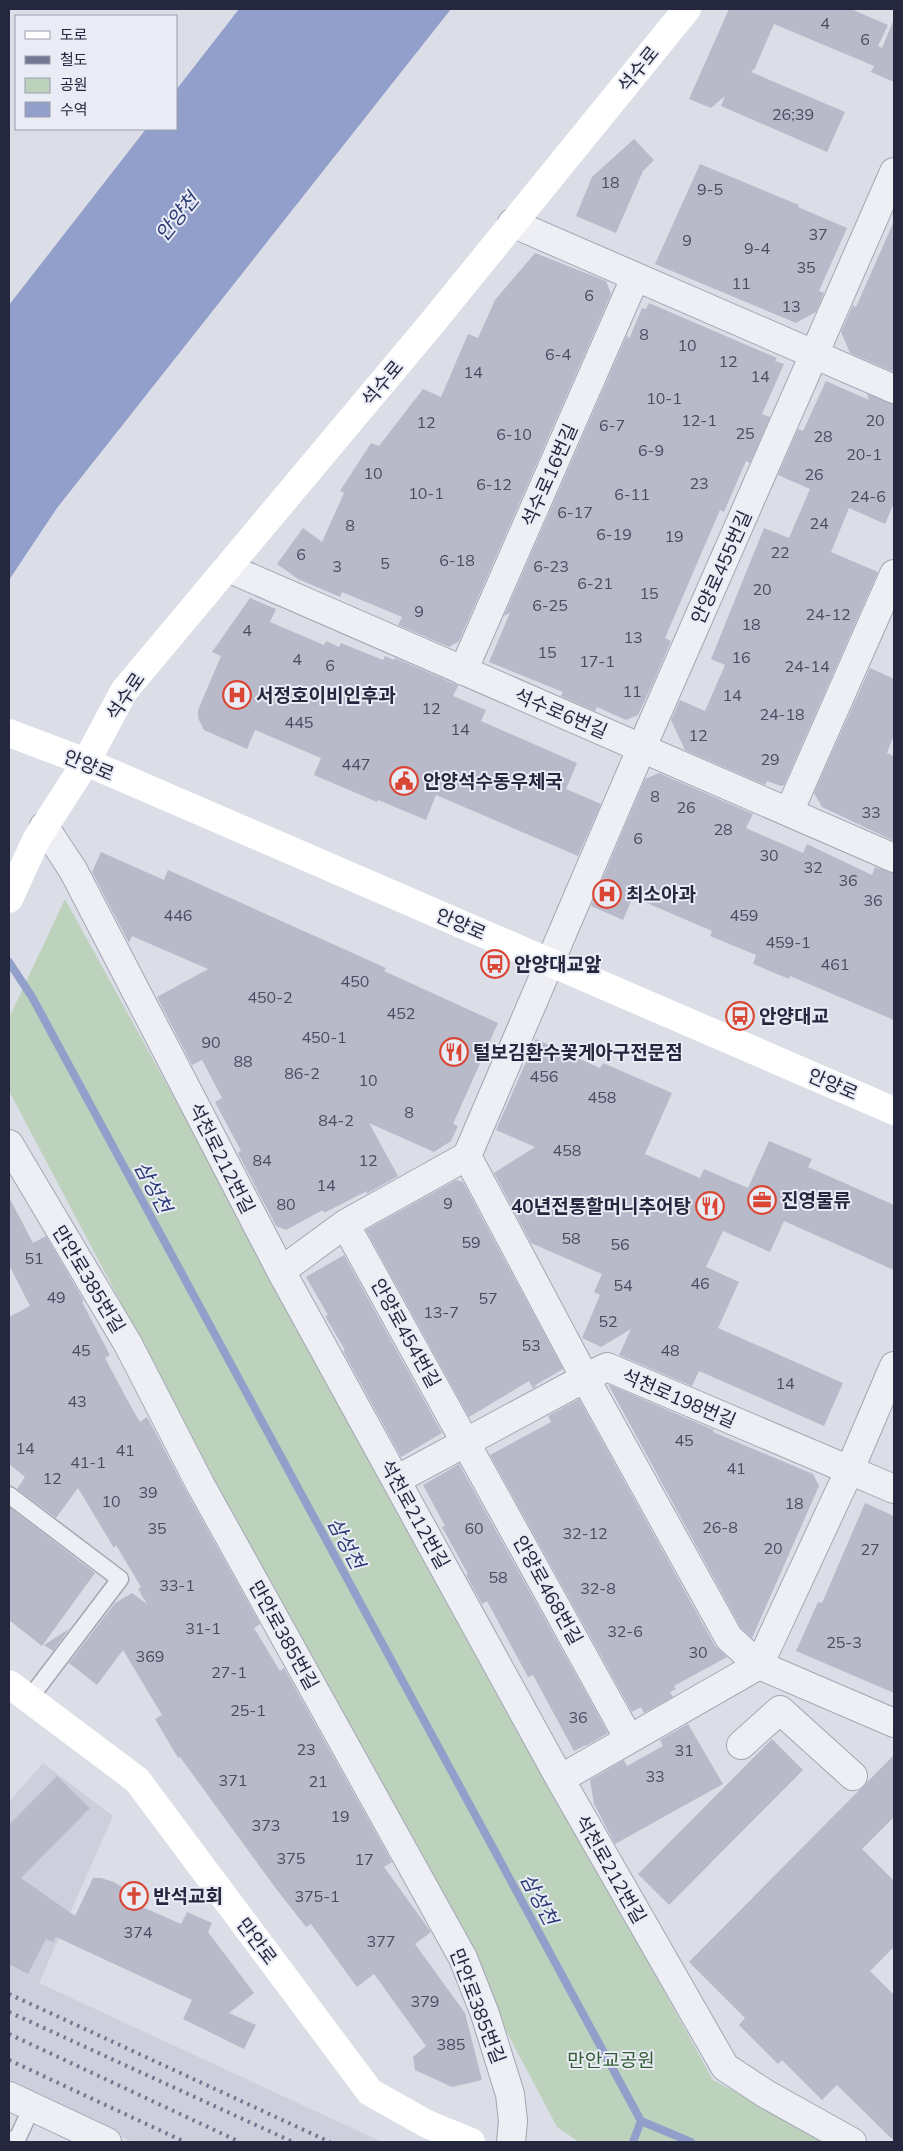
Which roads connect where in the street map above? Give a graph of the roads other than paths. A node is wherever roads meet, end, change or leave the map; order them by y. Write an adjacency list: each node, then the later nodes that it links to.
1 (687, 9): 3 (street, 석수로)
2 (894, 172): 5 (street, 안양로455번길)
3 (512, 223): 4 (street); 7 (street, 석수로)
4 (635, 278): 5 (street); 9 (street, 석수로16번길)
5 (814, 355): 6 (street); 11 (street, 안양로455번길)
6 (894, 390)
7 (228, 568): 9 (street, 석수로6번길); 12 (street, 석수로)
8 (894, 574): 13 (street)
9 (463, 671): 11 (street, 석수로6번길)
10 (18, 737): 12 (street, 안양로)
11 (642, 747): 13 (street, 석수로6번길); 17 (street, 안양로455번길)
12 (86, 762): 14 (street, 석수로); 17 (street, 안양로)
13 (789, 812): 15 (street, 석수로6번길)
14 (40, 833): 16 (street, 석수로); 22 (street, 석천로212번길)
15 (894, 858)
16 (9, 899)
17 (551, 963): 18 (street, 안양로); 20 (street)
18 (894, 1111)
19 (9, 1144): 41 (street, 만안로385번길)
20 (467, 1156): 21 (street); 24 (street)
21 (345, 1224): 22 (street); 25 (street, 안양로454번길)
22 (281, 1271): 27 (street, 석천로212번길)
23 (894, 1366): 26 (street)
24 (585, 1378): 25 (street, 석천로198번길); 26 (street, 석천로198번길); 30 (street)
25 (467, 1442): 27 (street, 석천로198번길); 33 (street, 안양로468번길)
26 (850, 1469): 28 (street, 석천로198번길); 30 (street)
27 (396, 1480): 36 (street, 석천로212번길)
28 (894, 1489)
29 (9, 1495): 31 (lane)
30 (760, 1664): 32 (street); 33 (street)
31 (19, 1692): 40 (street, 만안로)
32 (894, 1723)
33 (630, 1739): 36 (street)
34 (741, 1745): 35 (street)
35 (853, 1776)
36 (560, 1779): 42 (street, 석천로212번길)
37 (20, 2102): 38 (lane); 39 (street)
38 (9, 2140)
39 (107, 2142)
40 (471, 2142)
41 (511, 2142)
42 (852, 2142)

